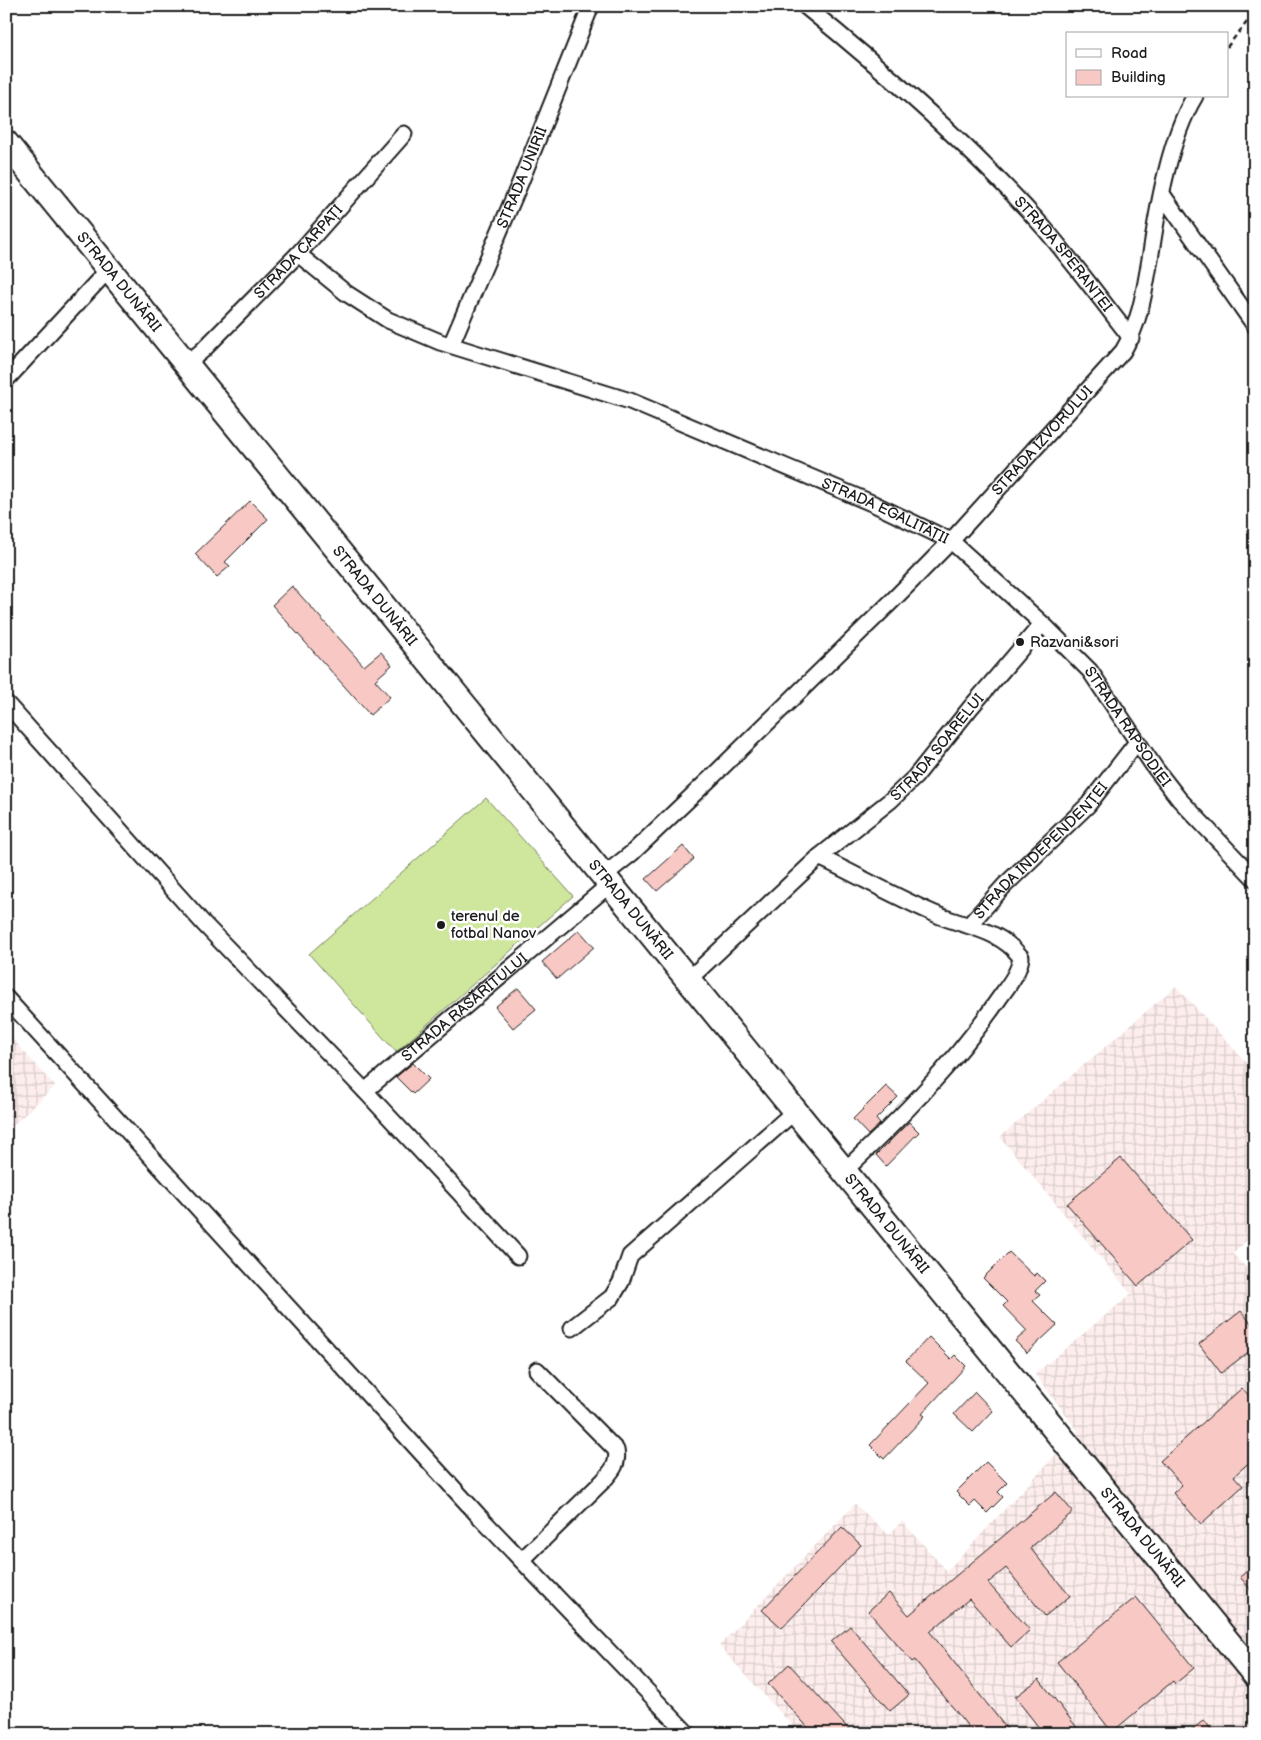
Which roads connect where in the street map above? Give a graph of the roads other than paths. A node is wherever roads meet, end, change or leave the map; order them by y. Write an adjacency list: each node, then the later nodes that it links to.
1 (591, 6): 11 (street, STRADA UNIRII)
2 (805, 6): 10 (street, STRADA SPERANȚEI)
3 (1194, 98): 6 (street)
4 (404, 134): 7 (street, STRADA CARPAȚI)
5 (6, 144): 8 (main road, STRADA DUNĂRII)
6 (1162, 194): 9 (street); 10 (street)
7 (298, 254): 11 (street, STRADA EGALITĂȚII); 12 (street, STRADA CARPAȚI)
8 (108, 269): 12 (main road, STRADA DUNĂRII); 13 (street)
9 (1255, 326)
10 (1131, 338): 14 (street, STRADA IZVORULUI)
11 (451, 345): 14 (street, STRADA EGALITĂȚII)
12 (186, 364): 20 (main road, STRADA DUNĂRII)
13 (6, 380)
14 (951, 541): 15 (street, STRADA RAPSODIEI); 20 (street, STRADA EGALITĂȚII)
15 (1042, 624): 17 (street, STRADA RAPSODIEI); 18 (street, STRADA SOARELUI)
16 (6, 703): 24 (street)
17 (1137, 742): 19 (street, STRADA RAPSODIEI); 21 (street, STRADA INDEPENDENȚEI)
18 (819, 857): 21 (street); 22 (street, STRADA SOARELUI)
19 (1255, 879)
20 (606, 880): 22 (main road, STRADA DUNĂRII); 24 (street, STRADA RĂSĂRITULUI)
21 (970, 924): 26 (street, STRADA INDEPENDENȚEI)
22 (688, 980): 25 (main road, STRADA DUNĂRII)
23 (6, 998): 30 (street)
24 (365, 1091): 27 (street)
25 (795, 1111): 26 (main road, STRADA DUNĂRII); 28 (street)
26 (844, 1171): 31 (main road, STRADA DUNĂRII)
27 (518, 1256)
28 (572, 1328)
29 (537, 1370): 30 (street)
30 (522, 1560): 32 (street)
31 (1255, 1676)
32 (688, 1734)

